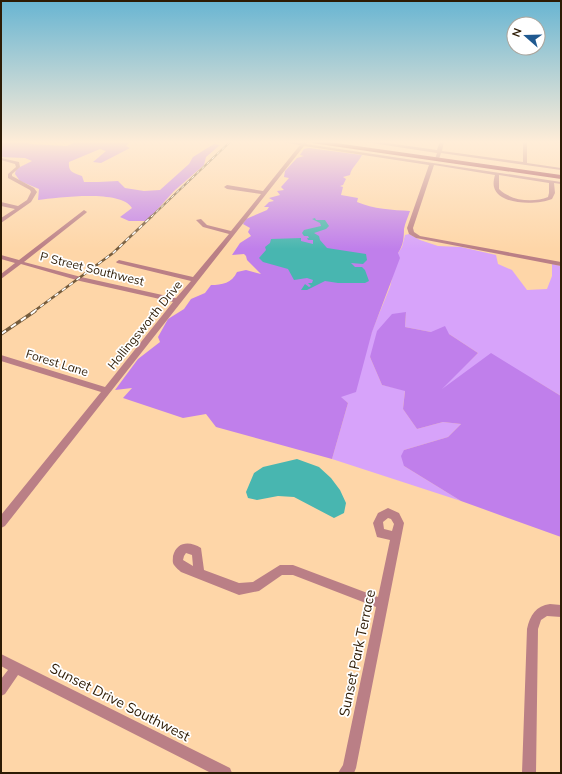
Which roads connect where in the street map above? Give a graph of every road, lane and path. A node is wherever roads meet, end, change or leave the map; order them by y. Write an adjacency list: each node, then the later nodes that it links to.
1 (10, 177): 11 (street)
2 (277, 177): 9 (street, Hollingsworth Drive)
3 (429, 177): 19 (street)
4 (497, 177): 6 (street)
5 (525, 177): 6 (street)
6 (551, 181): 7 (street)
7 (561, 183)
8 (227, 187): 9 (street)
9 (264, 193): 15 (street, Hollingsworth Drive)
10 (1, 204): 11 (street)
11 (19, 208): 14 (street)
12 (84, 212): 17 (street)
13 (199, 220): 15 (street)
14 (1, 221)
15 (232, 233): 21 (street, Hollingsworth Drive)
16 (1, 257): 17 (street, P Street Southwest)
17 (20, 262): 20 (street); 22 (street, P Street Southwest)
18 (119, 262): 21 (street)
19 (561, 264)
20 (1, 277)
21 (196, 280): 22 (street, Hollingsworth Drive)
22 (178, 301): 24 (street, Hollingsworth Drive)
23 (1, 358): 24 (street, Forest Lane)
24 (107, 391): 25 (street, Hollingsworth Drive)
25 (1, 523)
26 (396, 537): 28 (street, Sunset Park Terrace)
27 (199, 574): 28 (street)
28 (383, 604): 34 (street, Sunset Park Terrace)
29 (558, 610): 35 (street)
30 (1, 660): 31 (street, Sunset Drive Southwest)
31 (16, 668): 32 (street); 33 (street, Sunset Drive Southwest)
32 (1, 690)
33 (225, 773)
34 (345, 773)
35 (529, 773)

